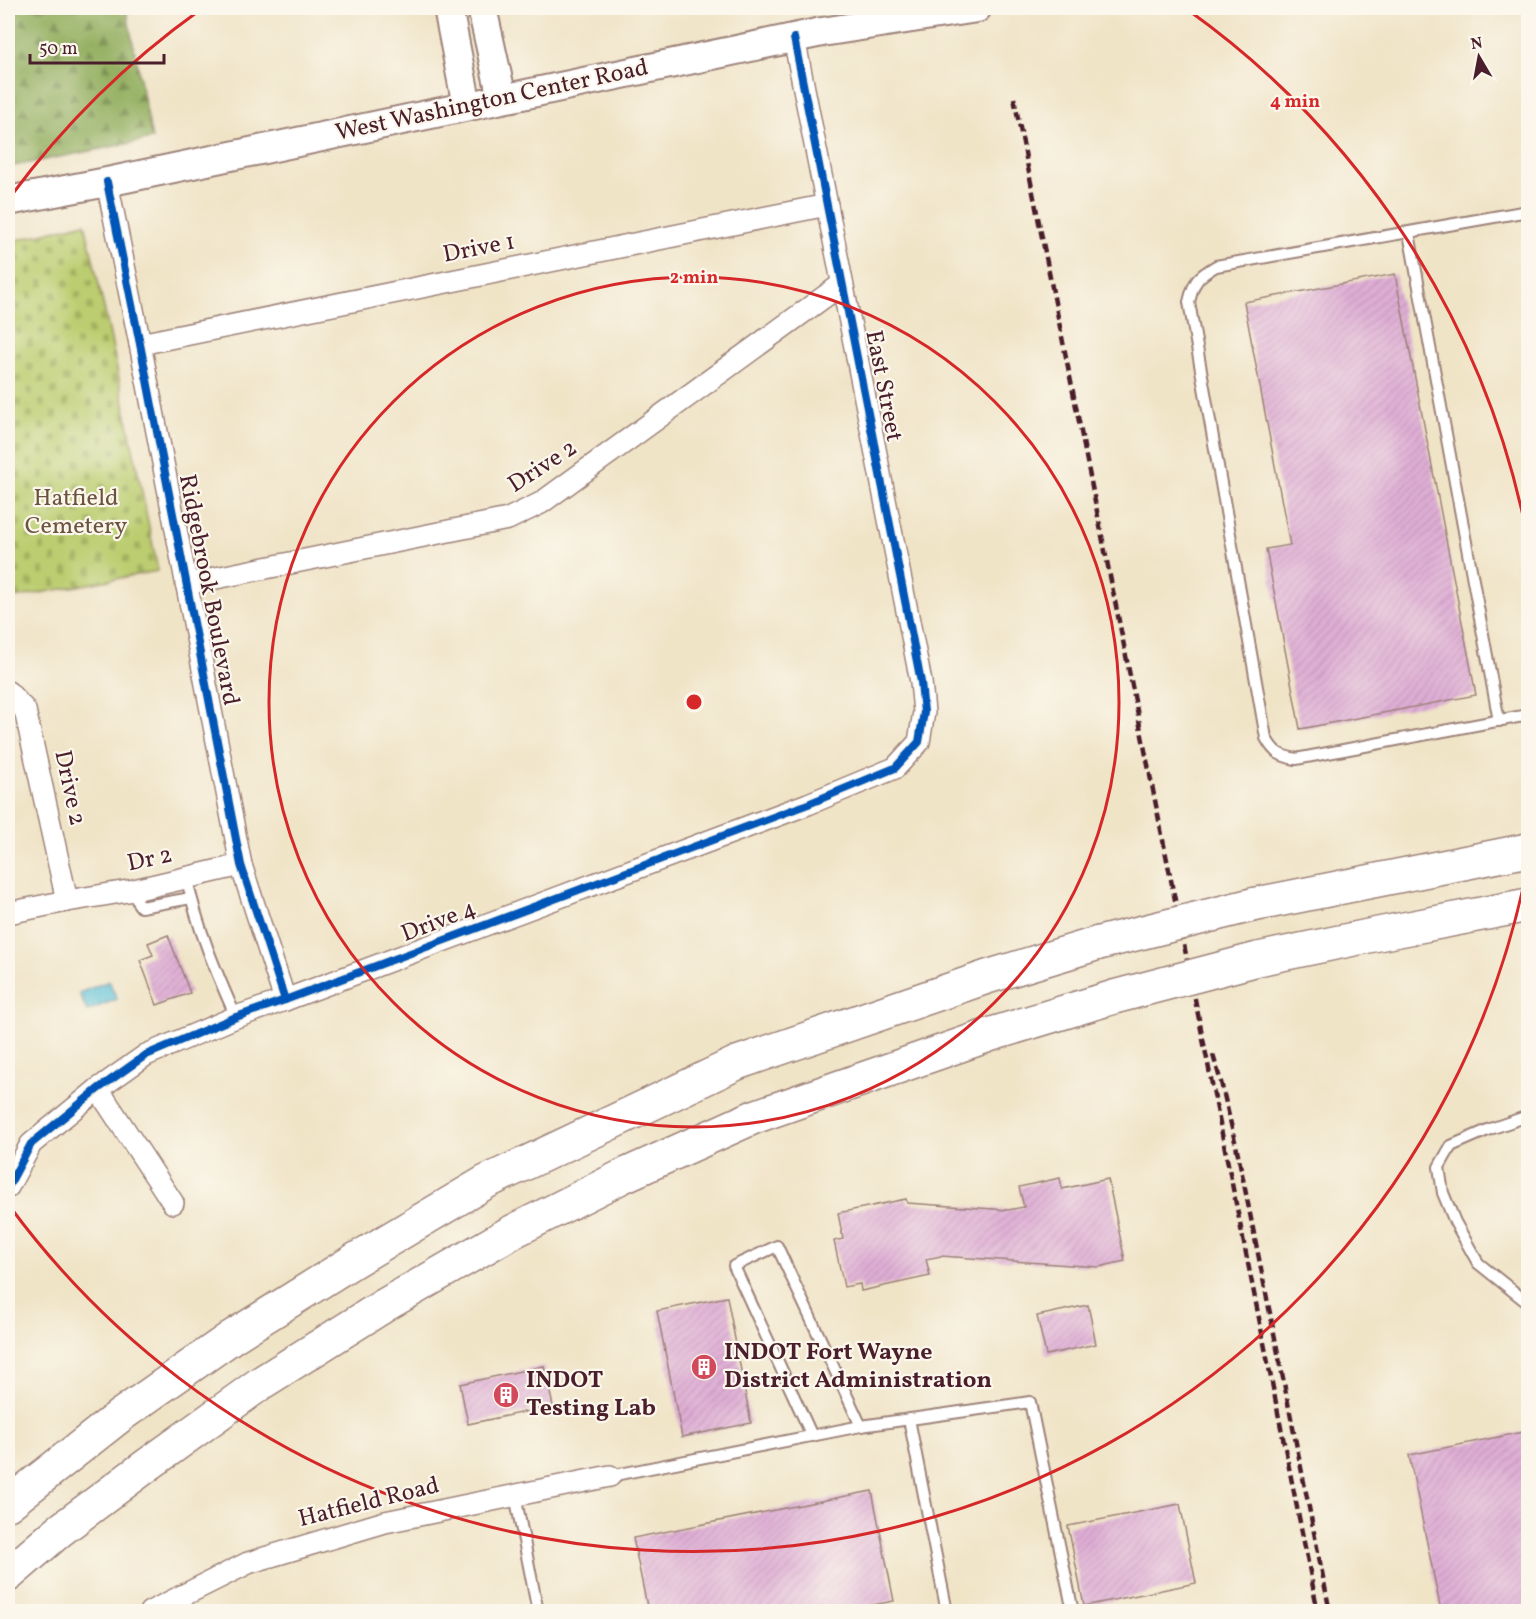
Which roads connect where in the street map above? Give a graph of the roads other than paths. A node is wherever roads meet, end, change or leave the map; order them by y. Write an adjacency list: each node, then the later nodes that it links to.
1 (448, 8): 6 (main road)
2 (482, 8): 5 (main road)
3 (977, 8): 4 (main road, West Washington Center Road)
4 (794, 38): 5 (main road, West Washington Center Road); 9 (street, East Street)
5 (502, 98): 6 (main road, West Washington Center Road)
6 (466, 106): 7 (main road, West Washington Center Road)
7 (107, 182): 8 (main road, West Washington Center Road); 13 (street, Ridgebrook Boulevard)
8 (8, 201)
9 (827, 205): 12 (street, East Street); 13 (street, Drive 1)
10 (1528, 211): 11 (lane)
11 (1409, 232): 17 (lane); 17 (lane)
12 (843, 284): 14 (street, Drive 2); 18 (street, East Street)
13 (140, 344): 14 (street, Ridgebrook Boulevard)
14 (186, 584): 20 (street, Ridgebrook Boulevard)
15 (8, 692): 22 (street, Drive 2)
16 (1528, 715): 17 (lane)
17 (1499, 721)
18 (919, 742): 25 (street, Drive 4)
19 (1528, 850): 37 (highway, bridge)
20 (241, 865): 21 (street, Dr 2); 25 (street, Ridgebrook Boulevard)
21 (189, 889): 22 (street, Dr 2); 26 (lane)
22 (67, 901): 24 (street, Dr 2)
23 (1528, 905): 38 (highway, bridge)
24 (8, 913)
25 (285, 1000): 26 (street, Drive 4)
26 (236, 1017): 27 (street, Drive 4)
27 (98, 1089): 29 (street, Drive 4); 30 (street)
28 (1528, 1116): 31 (lane)
29 (8, 1187)
30 (173, 1203)
31 (1528, 1303)
32 (909, 1419): 33 (lane); 41 (lane); 42 (lane)
33 (861, 1426): 34 (lane); 34 (lane)
34 (812, 1436): 35 (lane)
35 (610, 1476): 36 (street, Hatfield Road)
36 (515, 1495): 39 (street, Hatfield Road); 40 (lane)
37 (8, 1504)
38 (8, 1575)
39 (150, 1611)
40 (538, 1611)
41 (947, 1611)
42 (1073, 1611)

